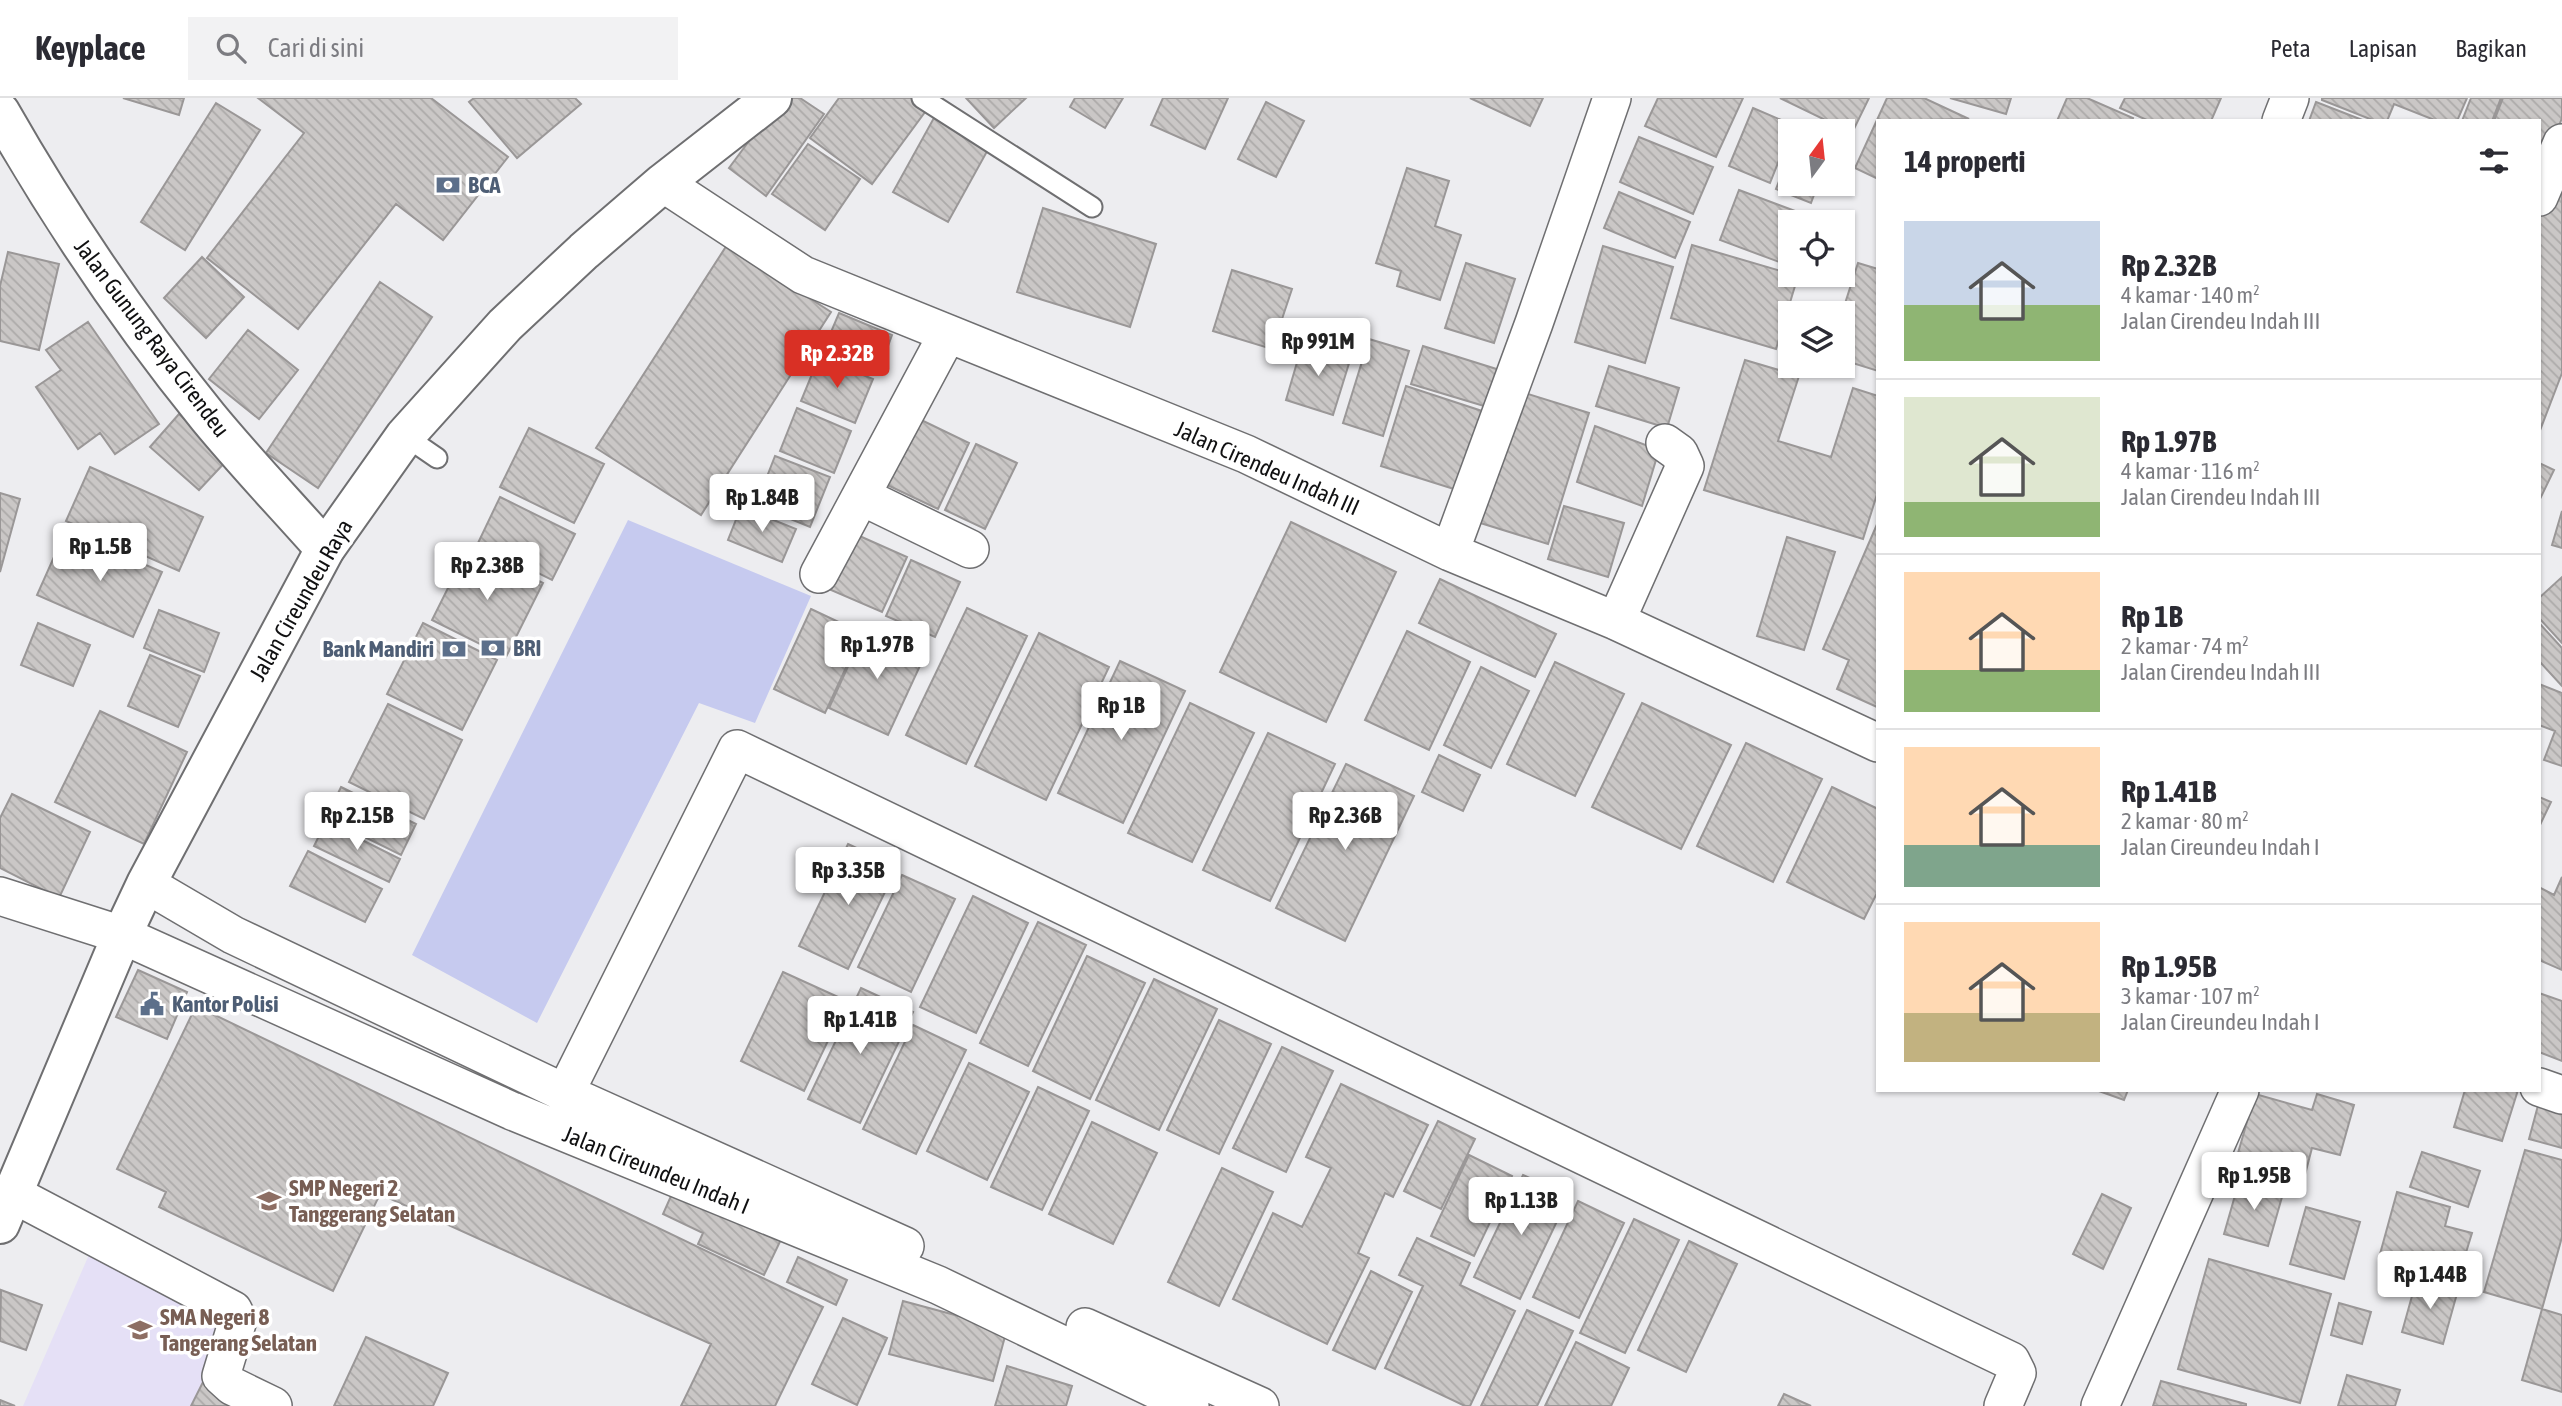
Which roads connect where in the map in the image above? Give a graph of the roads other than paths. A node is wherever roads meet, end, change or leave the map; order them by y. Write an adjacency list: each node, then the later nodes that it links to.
1 (772, 98): 8 (main road, Jalan Cireundeu Raya)
2 (922, 98): 10 (lane)
3 (1612, 98): 18 (street)
4 (2290, 98): 6 (street)
5 (0, 112): 16 (main road, Jalan Gunung Raya Cirendeu)
6 (2282, 119)
7 (2562, 143): 9 (street)
8 (663, 183): 11 (street, Jalan Cirendeu Indah III); 12 (main road, Jalan Cireundeu Raya)
9 (2541, 192)
10 (1092, 207)
11 (947, 335): 15 (street); 18 (street, Jalan Cirendeu Indah III)
12 (405, 436): 14 (lane); 16 (main road, Jalan Cireundeu Raya)
13 (1665, 443): 20 (street)
14 (437, 458)
15 (861, 496): 17 (street); 19 (street)
16 (325, 549): 22 (main road, Jalan Cireundeu Raya)
17 (970, 549)
18 (1450, 552): 20 (street, Jalan Cirendeu Indah III)
19 (819, 574)
20 (1616, 621): 21 (street, Jalan Cirendeu Indah III)
21 (1876, 742)
22 (146, 884): 24 (main road, Jalan Cireundeu Raya); 27 (street)
23 (0, 896): 24 (street, Jalan Cireundeu Indah I)
24 (122, 935): 29 (main road, Jalan Cireundeu Raya); 31 (street, Jalan Cireundeu Indah I)
25 (2541, 1088): 28 (street)
26 (2239, 1092): 34 (street)
27 (565, 1093): 32 (street); 33 (street)
28 (2562, 1095)
29 (7, 1209): 30 (street)
30 (273, 1406)
31 (1190, 1406)
32 (1260, 1406)
33 (2003, 1406)
34 (2100, 1406)

